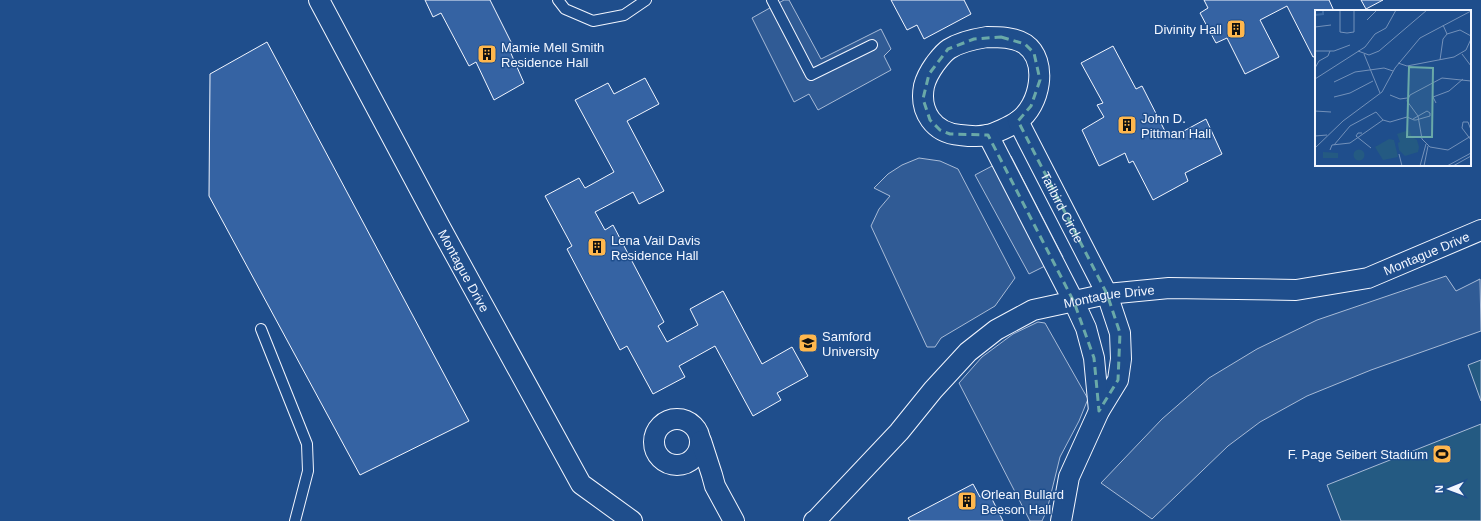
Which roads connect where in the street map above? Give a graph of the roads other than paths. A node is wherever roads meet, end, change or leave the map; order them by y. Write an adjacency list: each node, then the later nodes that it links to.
1 (319, 0): 17 (street, Montague Drive)
2 (558, 0): 3 (lane)
3 (646, 0)
4 (772, 0): 5 (lane)
5 (872, 44)
6 (1018, 121): 7 (street); 7 (street); 9 (street, Tailbird Circle)
7 (988, 135): 10 (street)
8 (1481, 230): 9 (street, Montague Drive)
9 (1107, 294): 10 (street, Montague Drive); 12 (street, Tailbird Circle)
10 (1074, 302): 12 (street); 19 (street, Montague Drive)
11 (261, 329): 16 (lane)
12 (1099, 411): 20 (street, Tailbird Circle)
13 (701, 441): 14 (street); 14 (street); 15 (street)
14 (674, 465): 15 (street)
15 (715, 486): 18 (street)
16 (295, 521)
17 (632, 521)
18 (734, 521)
19 (814, 521)
20 (1061, 521)

